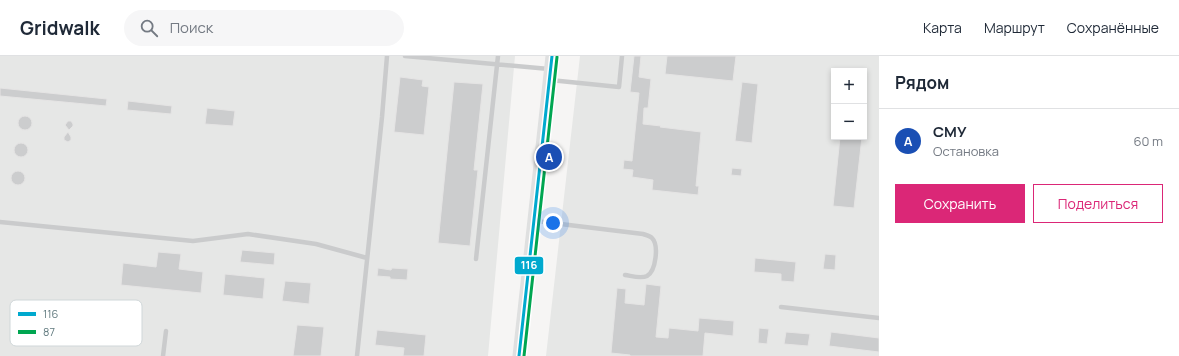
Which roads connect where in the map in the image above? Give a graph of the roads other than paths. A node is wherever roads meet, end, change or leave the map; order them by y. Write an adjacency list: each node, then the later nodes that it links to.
1 (387, 56): 12 (lane)
2 (405, 56): 6 (lane)
3 (498, 56): 6 (lane)
4 (552, 56): 7 (main road)
5 (622, 56): 7 (lane)
6 (497, 64): 7 (lane); 13 (lane)
7 (550, 75): 8 (main road)
8 (534, 221): 10 (lane); 20 (main road)
9 (0, 222): 12 (lane)
10 (558, 224): 11 (lane); 14 (lane)
11 (562, 230)
12 (367, 258): 19 (lane)
13 (476, 258)
14 (625, 275)
15 (781, 307): 16 (lane)
16 (879, 318)
17 (166, 332): 18 (lane)
18 (164, 356)
19 (357, 356)
20 (520, 356)

